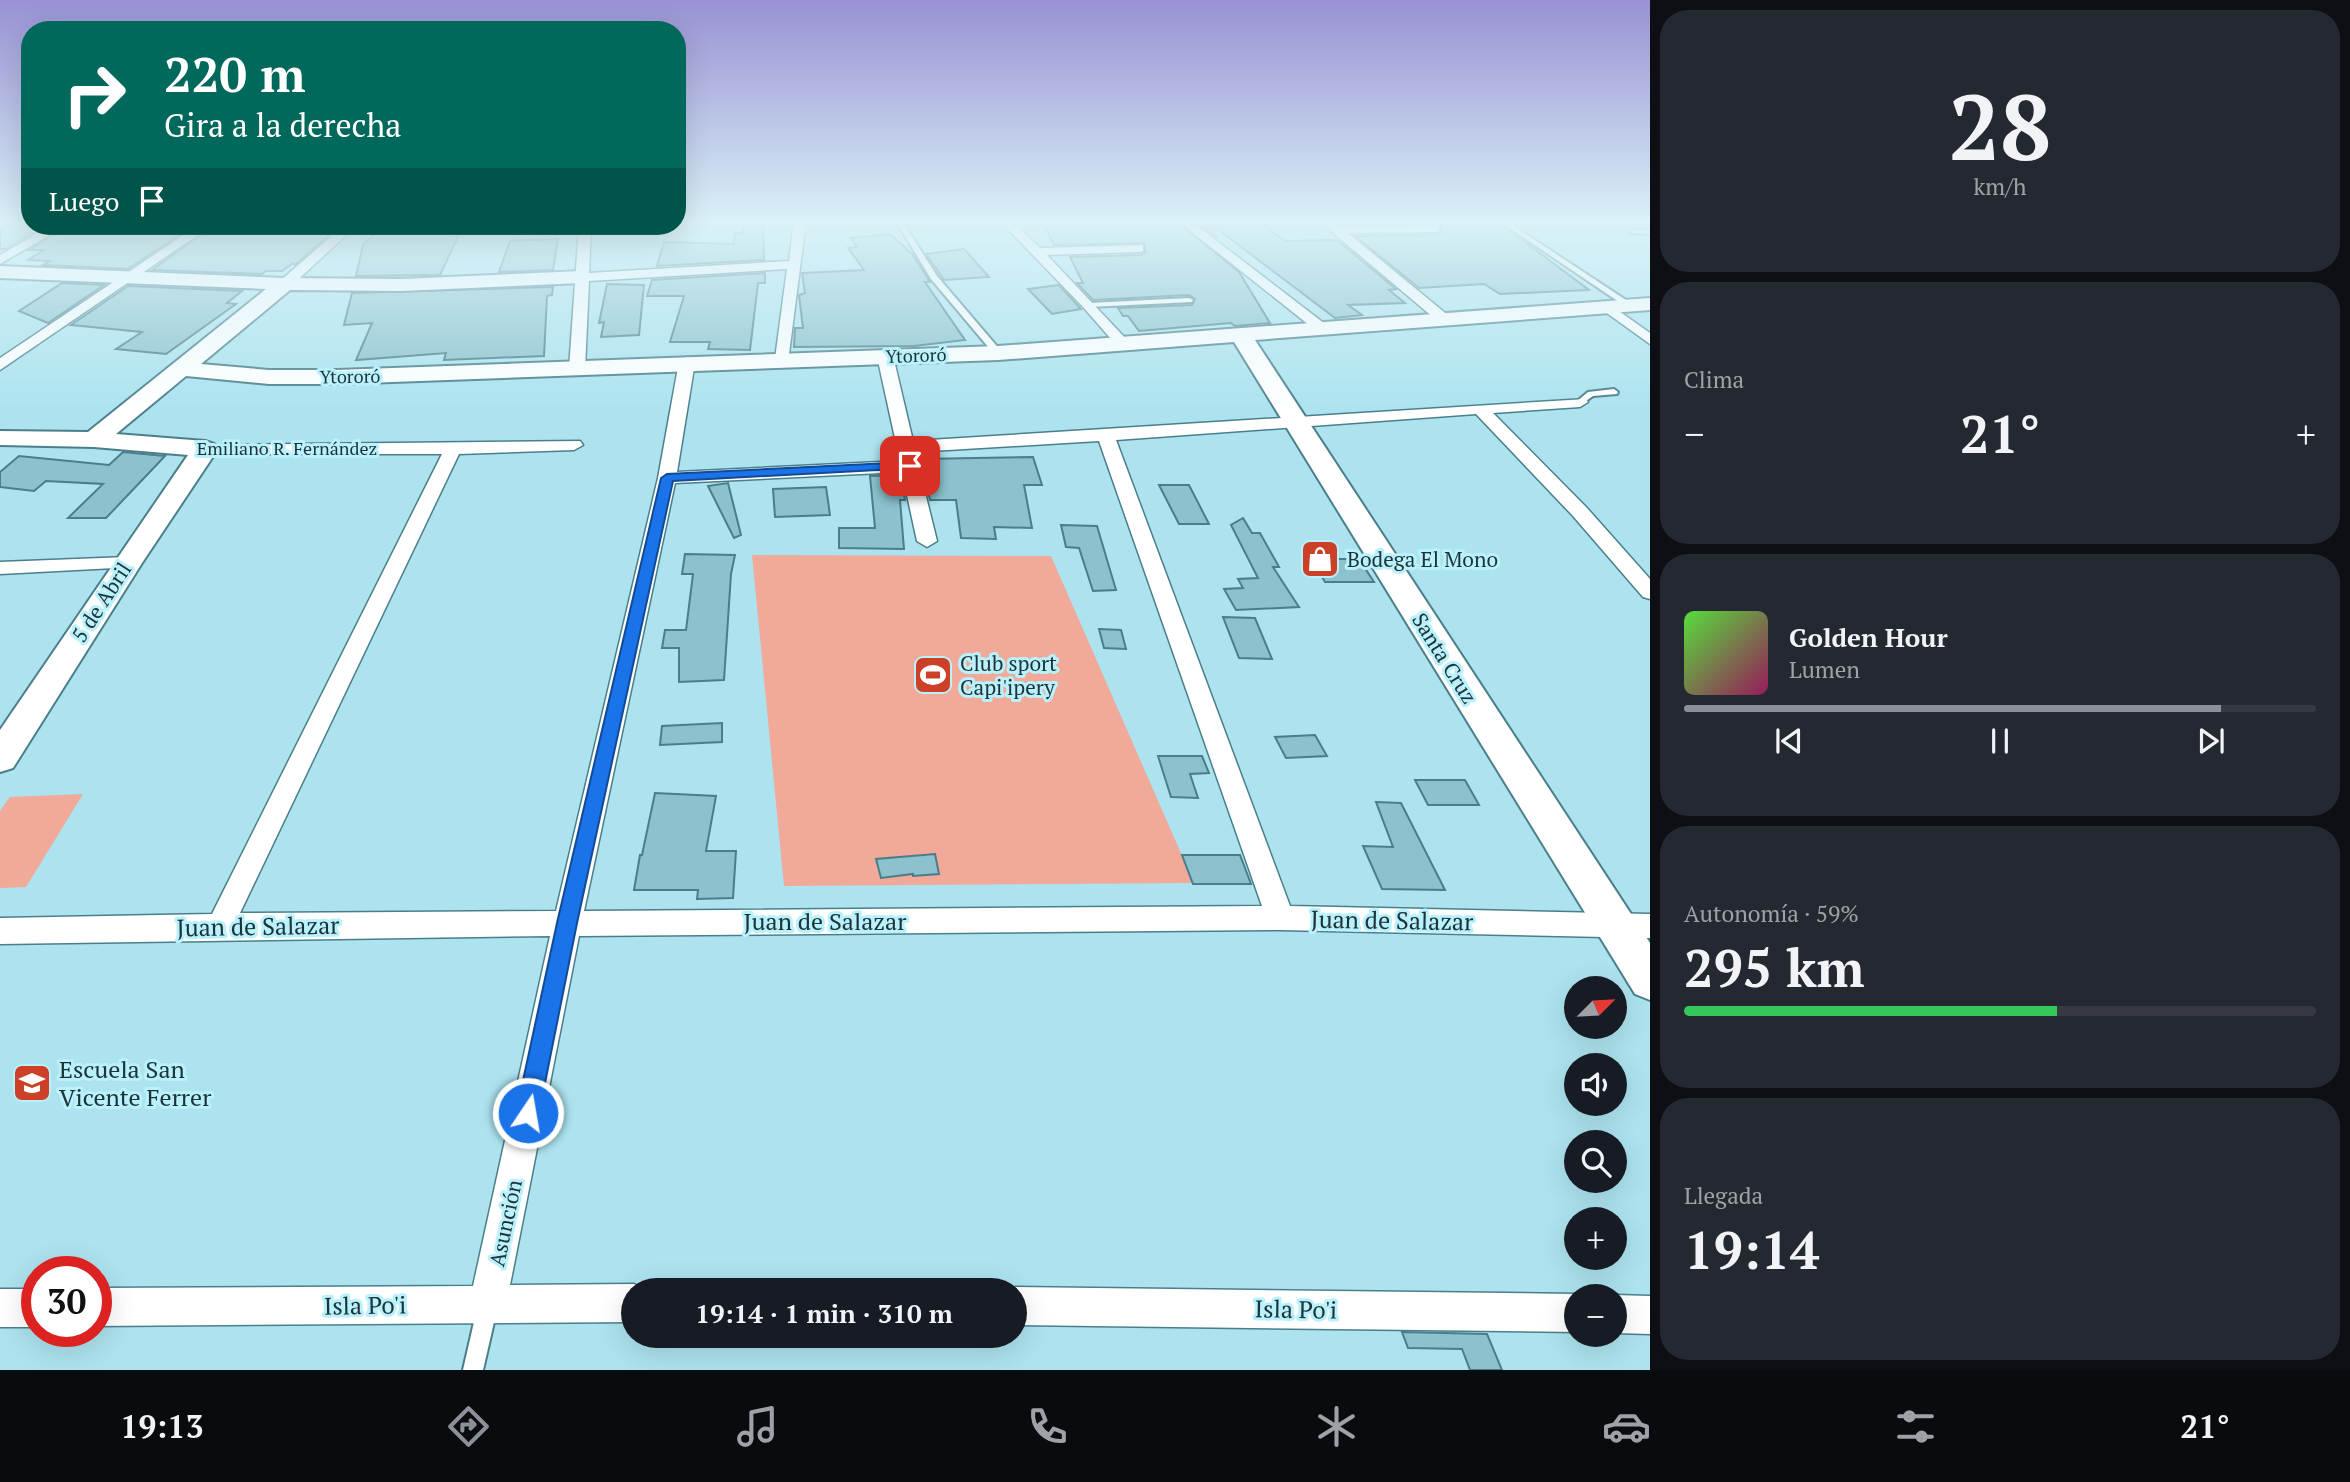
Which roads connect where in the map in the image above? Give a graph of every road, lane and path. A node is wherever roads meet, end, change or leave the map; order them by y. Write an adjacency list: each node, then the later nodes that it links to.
1 (120, 285): 24 (street)
2 (285, 285): 3 (street); 25 (street)
3 (402, 285)
4 (581, 285): 26 (street)
5 (793, 285): 22 (street)
6 (941, 285): 20 (lane)
7 (1070, 285): 12 (street)
8 (1267, 285): 16 (street)
9 (1403, 285): 15 (street)
10 (1607, 285): 13 (lane)
11 (1189, 300): 12 (lane)
12 (1089, 305): 19 (street)
13 (1640, 305): 14 (street, Ytororó)
14 (1609, 308): 15 (street, Ytororó); 18 (street)
15 (1445, 320): 16 (street, Ytororó)
16 (1324, 330): 17 (street, Ytororó)
17 (1241, 335): 19 (street, Ytororó); 30 (street, Santa Cruz)
18 (1650, 340)
19 (1123, 344): 20 (street, Ytororó)
20 (998, 353): 21 (street, Ytororó)
21 (885, 356): 22 (street, Ytororó); 35 (street)
22 (783, 359): 23 (street, Ytororó)
23 (687, 362): 26 (street, Ytororó); 39 (street, Asunción)
24 (0, 365)
25 (181, 369): 26 (street, Ytororó); 33 (street)
26 (577, 369)
27 (1614, 392): 28 (lane)
28 (1580, 402): 29 (street)
29 (1480, 410): 30 (street); 43 (street)
30 (1296, 421): 31 (street); 47 (street, Santa Cruz)
31 (1106, 436): 35 (street); 45 (street)
32 (0, 438): 33 (street, Emiliano R. Fernández)
33 (94, 440): 36 (street, Emiliano R. Fernández)
34 (574, 445): 37 (street, Emiliano R. Fernández)
35 (905, 447): 38 (street)
36 (205, 449): 37 (street, Emiliano R. Fernández); 41 (street, 5 de Abril)
37 (453, 449): 48 (street)
38 (910, 466): 39 (street); 40 (street)
39 (667, 478): 46 (street, Asunción)
40 (927, 541)
41 (127, 563): 42 (street); 44 (street, 5 de Abril)
42 (0, 568)
43 (1650, 592)
44 (0, 758)
45 (1280, 918): 46 (street, Juan de Salazar); 47 (street, Juan de Salazar)
46 (567, 923): 48 (street, Juan de Salazar); 53 (street, Asunción)
47 (1615, 925): 49 (street, Juan de Salazar); 51 (street, Santa Cruz)
48 (220, 926): 50 (street, Juan de Salazar)
49 (1650, 926)
50 (0, 931)
51 (1650, 981)
52 (621, 1303): 53 (street, Isla Po'i)
53 (488, 1304): 55 (street, Isla Po'i); 61 (lane)
54 (1027, 1306): 58 (street, Isla Po'i)
55 (112, 1307)
56 (0, 1308): 57 (street)
57 (21, 1308)
58 (1564, 1313)
59 (1627, 1314): 60 (street)
60 (1650, 1315)
61 (473, 1370)

